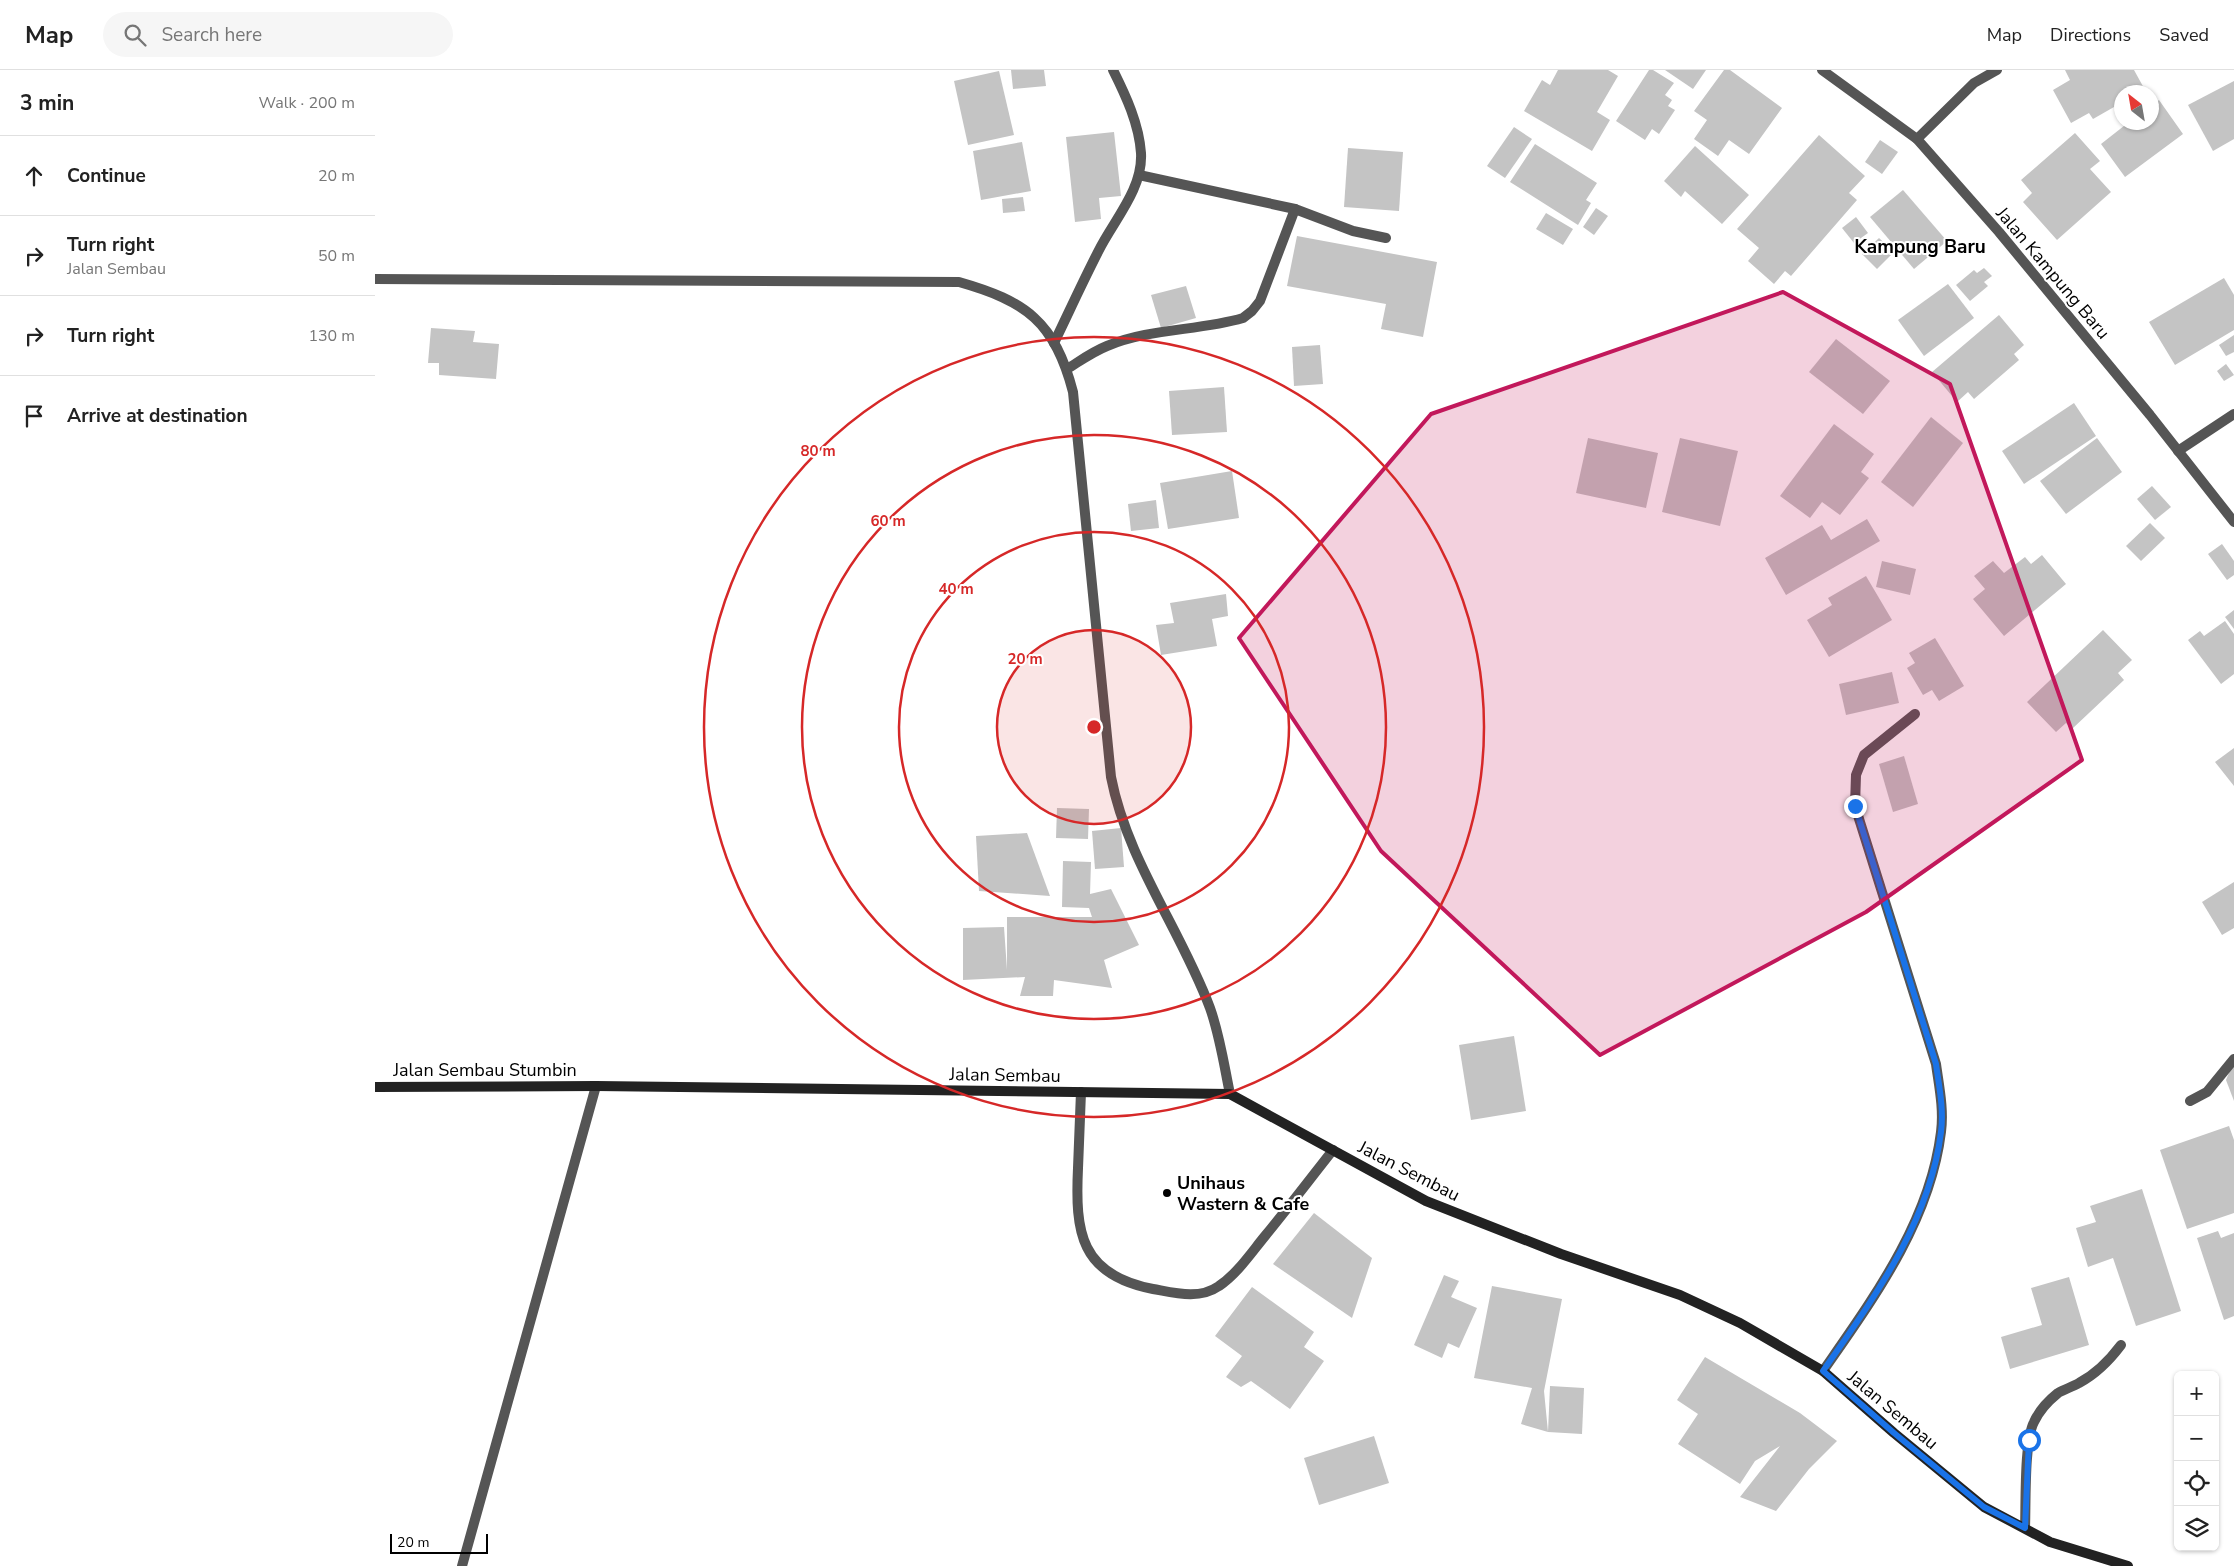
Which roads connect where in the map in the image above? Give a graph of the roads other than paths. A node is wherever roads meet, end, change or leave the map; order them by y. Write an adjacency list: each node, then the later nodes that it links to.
1 (1113, 70): 5 (street)
2 (1822, 70): 4 (street, Jalan Kampung Baru)
3 (1997, 70): 4 (street)
4 (1917, 138): 12 (street, Jalan Kampung Baru)
5 (1139, 175): 6 (street); 9 (street)
6 (1295, 209): 7 (street); 10 (street)
7 (1385, 238)
8 (375, 279): 9 (street)
9 (1054, 343): 10 (street)
10 (1067, 369): 19 (street)
11 (2234, 414): 12 (street)
12 (2178, 451): 13 (street, Jalan Kampung Baru)
13 (2234, 522)
14 (1915, 714): 23 (street)
15 (2234, 1059): 20 (street)
16 (596, 1086): 17 (main road, Jalan Sembau Stumbin); 18 (main road, Jalan Sembau); 25 (street)
17 (375, 1087)
18 (1081, 1092): 19 (main road, Jalan Sembau); 21 (street)
19 (1230, 1094): 21 (main road, Jalan Sembau)
20 (2190, 1101)
21 (1333, 1150): 23 (main road, Jalan Sembau)
22 (2121, 1345): 24 (street)
23 (1823, 1371): 24 (main road, Jalan Sembau)
24 (2025, 1528): 26 (main road, Jalan Sembau)
25 (462, 1566)
26 (2129, 1566)

